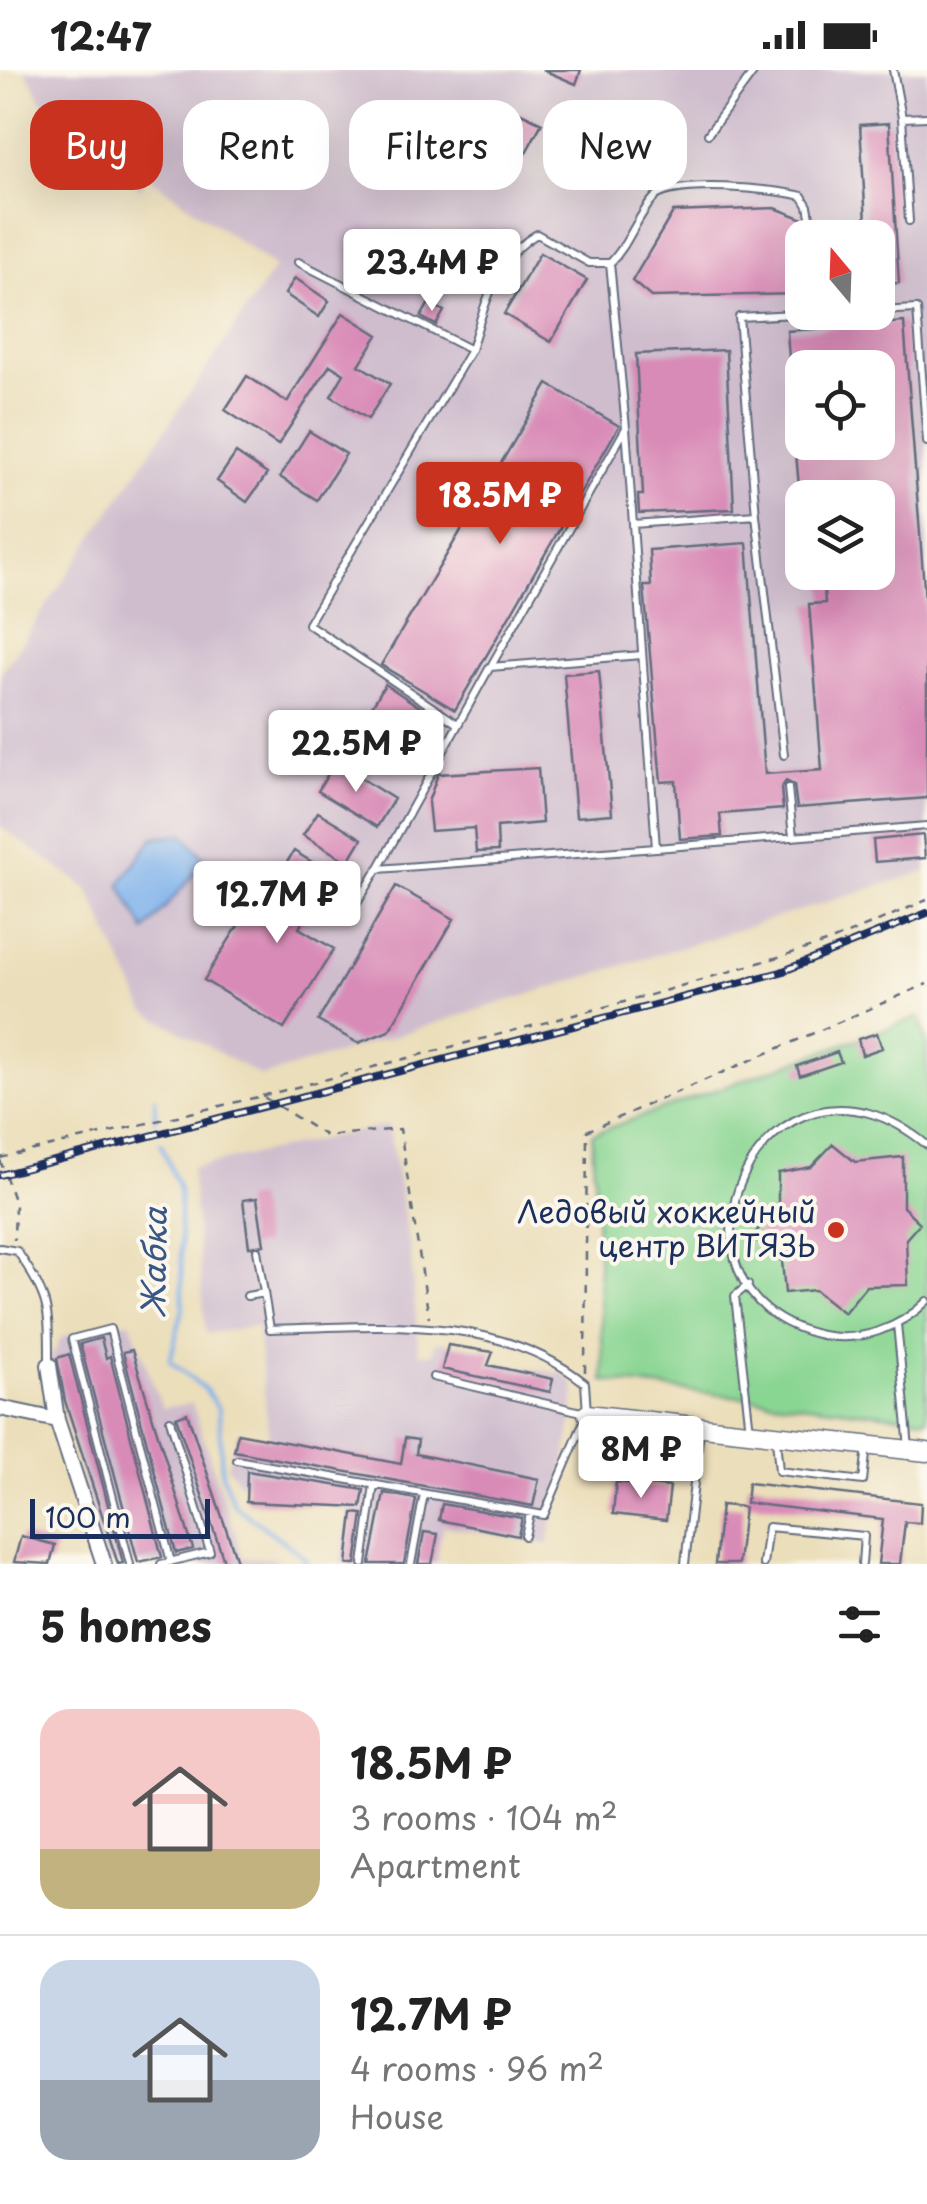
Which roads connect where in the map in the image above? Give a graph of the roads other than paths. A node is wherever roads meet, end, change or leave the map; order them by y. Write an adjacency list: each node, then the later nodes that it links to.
1 (755, 70): 5 (lane)
2 (893, 70): 4 (lane)
3 (927, 116): 4 (lane)
4 (902, 118): 7 (lane)
5 (708, 134)
6 (811, 220): 9 (lane)
7 (909, 221)
8 (298, 262): 12 (lane)
9 (610, 263): 12 (lane); 13 (lane)
10 (895, 310): 14 (lane)
11 (785, 314): 15 (lane)
12 (471, 350): 19 (lane)
13 (626, 428): 16 (lane); 18 (lane)
14 (927, 442)
15 (756, 515): 16 (lane); 20 (lane)
16 (632, 524): 17 (lane)
17 (642, 655): 18 (lane); 24 (lane)
18 (490, 667): 19 (lane)
19 (456, 722): 25 (lane)
20 (784, 755)
21 (788, 788): 23 (lane)
22 (927, 826): 23 (lane)
23 (793, 836): 24 (lane)
24 (656, 848): 25 (lane)
25 (378, 869): 26 (lane)
26 (356, 905)
27 (927, 1145): 30 (lane)
28 (0, 1248): 35 (lane)
29 (257, 1250): 31 (lane)
30 (748, 1285): 34 (lane); 42 (lane)
31 (264, 1293): 32 (lane); 38 (lane)
32 (248, 1296)
33 (927, 1302): 34 (lane)
34 (897, 1324): 45 (lane)
35 (49, 1366): 39 (street)
36 (433, 1377): 38 (lane)
37 (0, 1408): 39 (street)
38 (587, 1414): 41 (street); 49 (lane)
39 (57, 1420): 54 (street)
40 (170, 1420): 53 (lane)
41 (700, 1428): 42 (street); 51 (lane)
42 (750, 1432): 43 (street)
43 (776, 1435): 44 (street); 44 (lane)
44 (867, 1445): 45 (street)
45 (918, 1451)
46 (237, 1460): 47 (lane)
47 (374, 1485): 48 (lane); 57 (lane)
48 (424, 1494): 49 (lane); 58 (lane)
49 (530, 1514): 52 (lane)
50 (678, 1518): 51 (lane)
51 (690, 1519): 59 (lane)
52 (525, 1536)
53 (171, 1562): 55 (lane); 56 (lane)
54 (104, 1564)
55 (130, 1564)
56 (161, 1564)
57 (363, 1564)
58 (411, 1564)
59 (685, 1564)
60 (763, 1564): 61 (lane)
61 (862, 1564)

